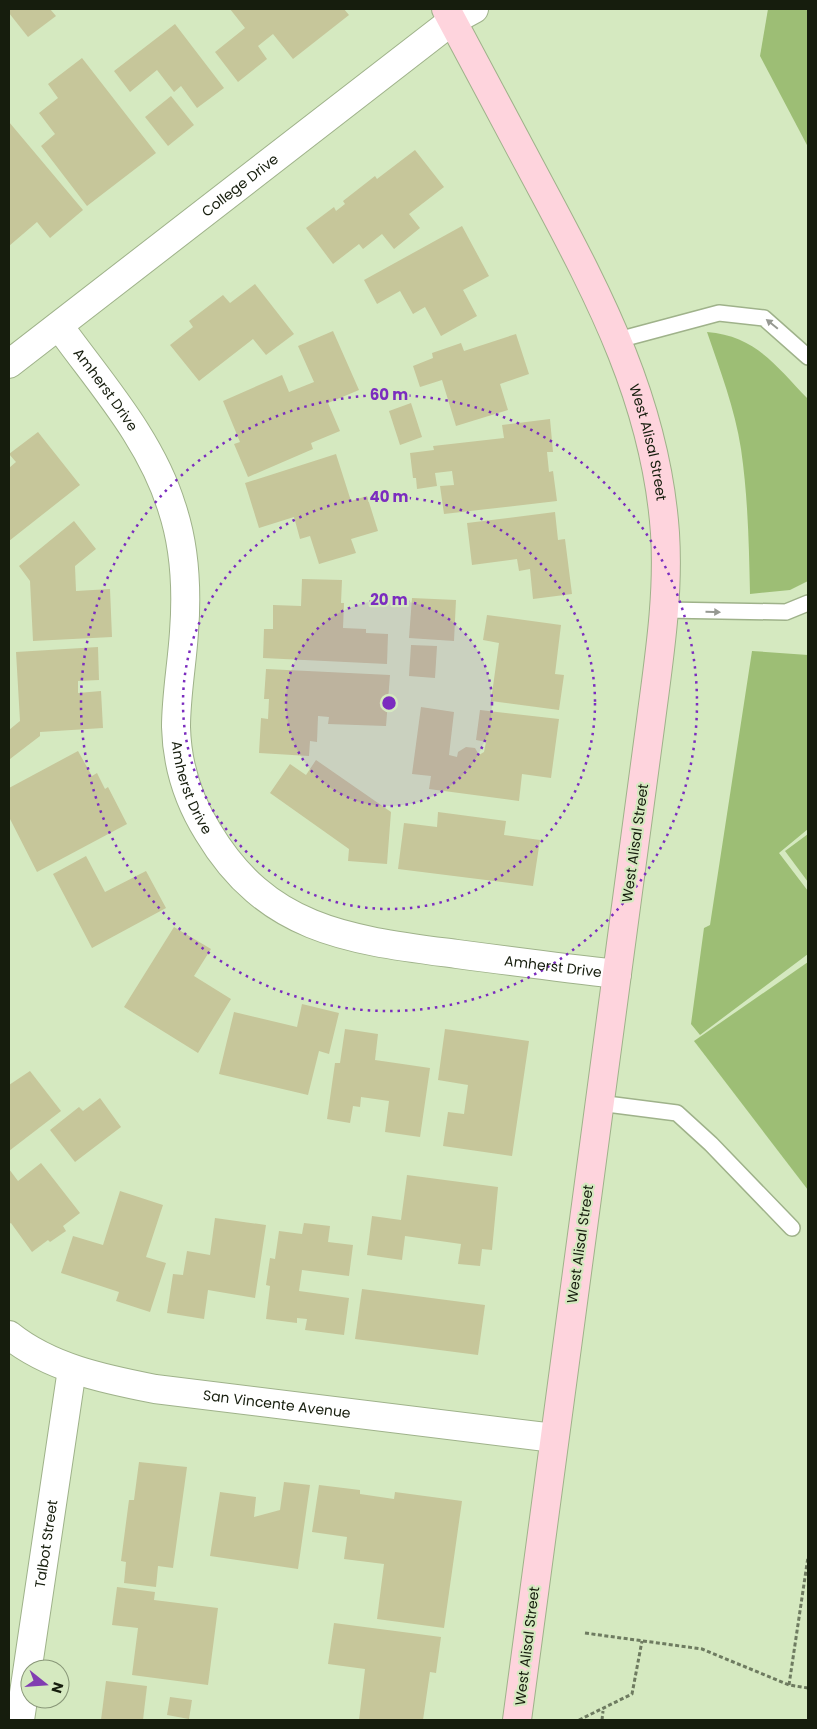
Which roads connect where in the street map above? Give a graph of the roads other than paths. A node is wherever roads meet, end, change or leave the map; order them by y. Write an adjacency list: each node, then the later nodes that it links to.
1 (457, 13): 2 (street, College Drive); 3 (main road, West Alisal Street)
2 (59, 326): 5 (street, College Drive); 8 (street, Amherst Drive)
3 (618, 340): 4 (lane, one-way to 3); 7 (main road, West Alisal Street)
4 (808, 357)
5 (9, 364)
6 (808, 603): 7 (lane, one-way to 6)
7 (665, 610): 8 (main road, West Alisal Street)
8 (616, 974): 9 (main road, West Alisal Street)
9 (599, 1103): 10 (lane); 13 (main road, West Alisal Street)
10 (792, 1228)
11 (9, 1335): 12 (street, San Vincente Avenue)
12 (72, 1369): 13 (street, San Vincente Avenue); 14 (street, Talbot Street)
13 (554, 1438): 15 (main road, West Alisal Street)
14 (20, 1720)
15 (517, 1720)

